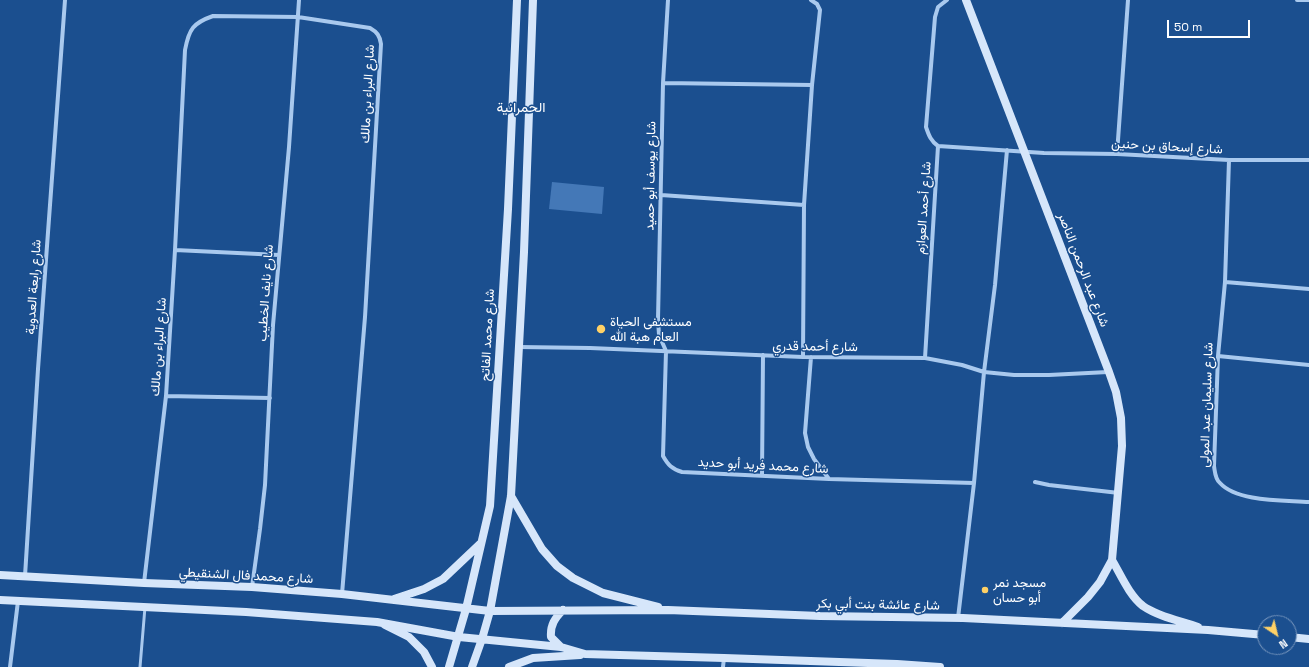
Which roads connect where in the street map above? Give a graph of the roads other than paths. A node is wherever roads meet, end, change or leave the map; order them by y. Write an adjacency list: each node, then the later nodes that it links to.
1 (65, 0): 49 (street, شارع رابعة العدوية)
2 (299, 0): 12 (street, شارع نايف الخطيب)
3 (517, 0): 46 (main road, شارع محمد الفاتح)
4 (534, 0): 27 (main road)
5 (668, 0): 13 (street, شارع يوسف أبو حميد)
6 (811, 0): 14 (street)
7 (947, 0): 15 (street)
8 (966, 0): 17 (main road, شارع عبد الرحمن الناصر)
9 (1128, 0): 18 (street)
10 (1297, 0): 11 (street)
11 (1309, 0)
12 (298, 17): 23 (street, شارع البراء بن مالك); 24 (street, شارع نايف الخطيب); 52 (street, شارع البراء بن مالك)
13 (663, 83): 14 (street); 21 (street, شارع يوسف أبو حميد)
14 (812, 85): 22 (street)
15 (938, 146): 16 (street, شارع أحمد العوازم); 33 (street, شارع أحمد العوازم)
16 (1007, 150): 17 (street, شارع أحمد العوازم); 35 (street)
17 (1025, 151): 18 (street, شارع إسحاق بن حنين); 36 (main road, شارع عبد الرحمن الناصر)
18 (1117, 154): 19 (street, شارع إسحاق بن حنين)
19 (1229, 160): 20 (street, شارع إسحاق بن حنين); 25 (street, شارع سليمان عبد المولى)
20 (1309, 160)
21 (661, 194): 22 (street); 28 (street, شارع يوسف أبو حميد)
22 (804, 205): 31 (street)
23 (175, 250): 24 (street); 37 (street, شارع البراء بن مالك)
24 (279, 255): 38 (street, شارع نايف الخطيب)
25 (1225, 282): 26 (street); 30 (street, شارع سليمان عبد المولى)
26 (1309, 289)
27 (519, 347): 28 (street, شارع أحمد قدري); 44 (main road)
28 (666, 351): 29 (street, شارع أحمد قدري); 39 (street, شارع محمد فريد أبو حديد)
29 (763, 355): 31 (street, شارع أحمد قدري); 39 (street)
30 (1218, 356): 34 (street); 45 (street, شارع سليمان عبد المولى)
31 (803, 357): 32 (street, شارع أحمد قدري)
32 (811, 357): 33 (street, شارع أحمد قدري); 40 (street)
33 (924, 358): 35 (street, شارع أحمد قدري)
34 (1309, 365)
35 (984, 372): 36 (street, شارع أحمد قدري); 42 (street)
36 (1109, 372): 43 (main road, شارع عبد الرحمن الناصر)
37 (166, 396): 38 (street); 50 (street, شارع البراء بن مالك)
38 (270, 398): 51 (street, شارع نايف الخطيب)
39 (762, 476): 40 (street, شارع محمد فريد أبو حديد)
40 (829, 479): 42 (street, شارع محمد فريد أبو حديد)
41 (1035, 482): 43 (street)
42 (974, 483): 61 (street)
43 (1119, 493): 47 (main road, شارع عبد الرحمن الناصر)
44 (511, 496): 59 (main road); 60 (main road)
45 (1309, 502)
46 (481, 544): 54 (main road); 57 (main road, شارع محمد الفاتح)
47 (1112, 560): 63 (main road, شارع عبد الرحمن الناصر); 64 (main road)
48 (0, 575): 49 (main road, شارع محمد فال الشنقيطي)
49 (25, 576): 50 (main road, شارع محمد فال الشنقيطي)
50 (144, 583): 51 (main road, شارع محمد فال الشنقيطي)
51 (252, 587): 52 (main road, شارع محمد فال الشنقيطي)
52 (342, 594): 54 (main road, شارع محمد فال الشنقيطي)
53 (0, 600): 55 (main road)
54 (392, 600): 57 (main road, شارع محمد فال الشنقيطي)
55 (18, 601): 56 (main road); 74 (street)
56 (145, 607): 62 (main road); 75 (lane)
57 (466, 609): 60 (main road, شارع محمد فال الشنقيطي); 66 (main road, شارع محمد الفاتح)
58 (563, 610): 59 (main road, شارع عائشة بنت أبي بكر); 60 (main road, شارع عائشة بنت أبي بكر); 70 (main road)
59 (668, 610): 61 (main road, شارع عائشة بنت أبي بكر)
60 (490, 611): 68 (main road)
61 (958, 618): 63 (main road, شارع عائشة بنت أبي بكر)
62 (377, 622): 66 (main road); 76 (main road)
63 (1062, 623): 64 (main road, شارع عائشة بنت أبي بكر)
64 (1208, 630): 65 (main road, شارع عائشة بنت أبي بكر)
65 (1257, 634)
66 (459, 636): 68 (main road); 77 (main road, شارع محمد الفاتح)
67 (1297, 638): 69 (main road)
68 (482, 639): 70 (main road); 78 (main road)
69 (1309, 639)
70 (561, 647): 71 (main road)
71 (585, 654): 72 (main road); 79 (main road)
72 (724, 658): 73 (main road); 80 (street)
73 (832, 662): 81 (main road); 82 (main road)
74 (10, 667)
75 (140, 667)
76 (432, 667)
77 (449, 667)
78 (472, 667)
79 (509, 667)
80 (723, 667)
81 (846, 667)
82 (940, 667)

